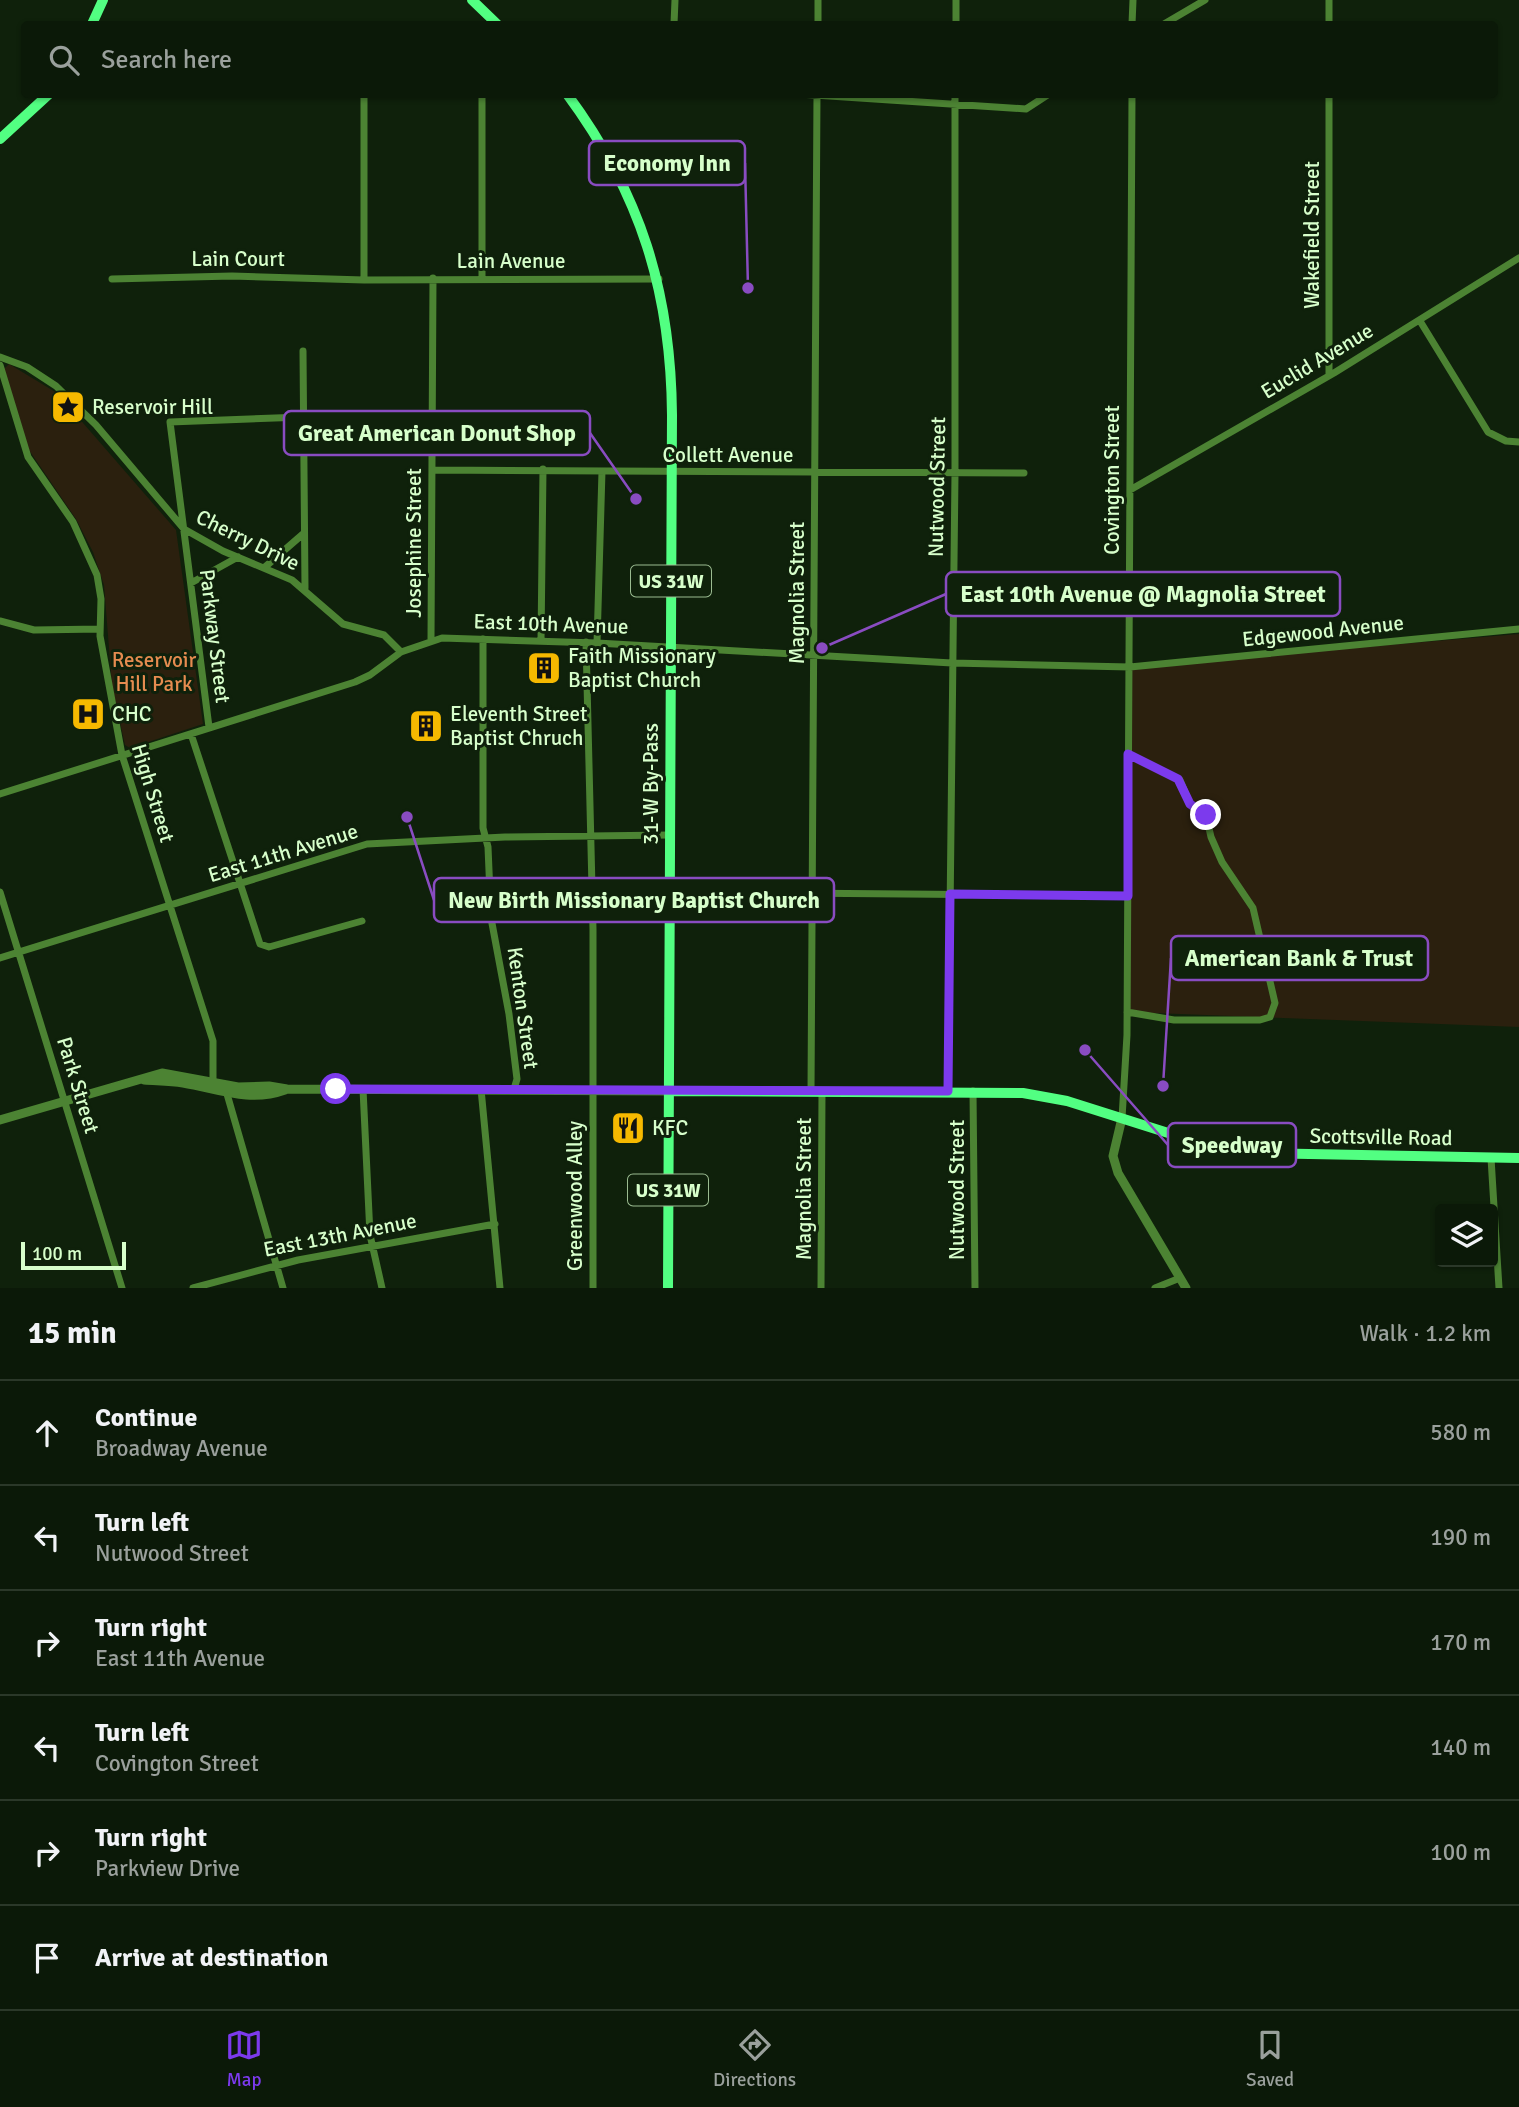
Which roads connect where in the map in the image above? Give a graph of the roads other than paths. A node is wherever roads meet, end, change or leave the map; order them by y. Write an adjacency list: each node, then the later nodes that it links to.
1 (103, 0): 9 (main road)
2 (472, 0): 10 (main road)
3 (675, 0): 11 (street)
4 (818, 0): 12 (street)
5 (956, 0): 13 (street)
6 (1133, 0): 14 (street)
7 (1205, 0): 15 (street)
8 (1329, 0): 16 (street)
9 (93, 21)
10 (495, 21)
11 (674, 21)
12 (818, 21)
13 (956, 21)
14 (1132, 21)
15 (1169, 21)
16 (1329, 21)
17 (45, 98): 28 (main road)
18 (364, 98): 34 (street)
19 (482, 98): 31 (street)
20 (570, 98): 33 (main road, 31-W By-Pass / US 31W)
21 (817, 98): 47 (street, Magnolia Street)
22 (863, 98): 27 (street)
23 (955, 98): 27 (street, Nutwood Street)
24 (1043, 98): 27 (street)
25 (1132, 98): 49 (street, Covington Street)
26 (1329, 98): 39 (street, Wakefield Street)
27 (954, 104): 48 (street, Nutwood Street)
28 (0, 139)
29 (1519, 258): 35 (street, Euclid Avenue)
30 (433, 278): 31 (street, Lain Avenue); 34 (street, Lain Avenue); 43 (street, Josephine Street)
31 (482, 278): 33 (street, Lain Avenue)
32 (112, 279): 34 (street, Lain Court)
33 (659, 279): 45 (main road, 31-W By-Pass / US 31W)
34 (364, 280)
35 (1420, 320): 39 (street, Euclid Avenue); 41 (street)
36 (303, 351): 40 (street)
37 (0, 357): 50 (street, Cherry Drive)
38 (0, 365): 57 (street, High Street)
39 (1329, 375): 49 (street, Euclid Avenue)
40 (303, 416): 50 (street, Parkway Street); 51 (street)
41 (1519, 442)
42 (542, 469): 43 (street, Collett Avenue); 44 (street, Collett Avenue); 61 (street)
43 (432, 470): 60 (street, Josephine Street)
44 (602, 471): 45 (street, Collett Avenue); 63 (street)
45 (671, 472): 47 (street, Collett Avenue); 64 (main road, 31-W By-Pass / US 31W)
46 (1024, 472): 48 (street, Collett Avenue)
47 (814, 473): 48 (street, Collett Avenue); 66 (street, Magnolia Street)
48 (956, 474): 67 (street, Nutwood Street)
49 (1130, 490): 68 (street, Covington Street)
50 (184, 529): 52 (street, Cherry Drive); 54 (street, Parkway Street)
51 (303, 534): 53 (street); 55 (street)
52 (239, 557): 53 (street, Cherry Drive); 54 (street)
53 (265, 567): 55 (street, Cherry Drive)
54 (191, 583): 69 (street, Parkway Street)
55 (305, 588): 65 (street, Cherry Drive)
56 (0, 621): 57 (street)
57 (100, 629): 72 (street, High Street)
58 (1519, 629): 68 (street, Edgewood Avenue)
59 (483, 639): 60 (street, East 10th Avenue); 61 (street, East 10th Avenue); 76 (street, Kenton Street)
60 (431, 640): 65 (street, East 10th Avenue)
61 (541, 641): 62 (street, East 10th Avenue)
62 (586, 642): 63 (street, East 10th Avenue); 75 (street, Greenwood Alley)
63 (597, 643): 64 (street, East 10th Avenue)
64 (672, 647): 66 (street, East 10th Avenue); 74 (main road, 31-W By-Pass / US 31W)
65 (401, 652): 69 (street, East 10th Avenue)
66 (815, 656): 67 (street, East 10th Avenue); 80 (street, Magnolia Street)
67 (952, 663): 68 (street, East 10th Avenue); 81 (street, Nutwood Street)
68 (1130, 667): 71 (street, Covington Street)
69 (209, 727): 70 (street, East 10th Avenue)
70 (191, 734): 72 (street, East 10th Avenue); 77 (street)
71 (1128, 754): 82 (street, Covington Street); 87 (street)
72 (122, 755): 73 (street, East 10th Avenue); 83 (street, High Street)
73 (0, 794)
74 (670, 835): 75 (street, East 11th Avenue); 79 (main road, 31-W By-Pass / US 31W)
75 (591, 836): 76 (street, East 11th Avenue); 92 (street, Greenwood Alley)
76 (486, 838): 77 (street, East 11th Avenue); 93 (street, Kenton Street)
77 (240, 884): 83 (street, East 11th Avenue); 84 (street)
78 (0, 892): 85 (street, Park Street)
79 (670, 892): 80 (street); 94 (main road, 31-W By-Pass / US 31W)
80 (812, 894): 81 (street); 95 (street, Magnolia Street)
81 (950, 894): 82 (street); 96 (street, Nutwood Street)
82 (1128, 896): 87 (street, Covington Street)
83 (170, 906): 85 (street, East 11th Avenue); 88 (street, High Street)
84 (362, 921)
85 (19, 952): 86 (street, East 11th Avenue); 99 (street, Park Street)
86 (0, 958)
87 (1127, 1012): 100 (street, Covington Street)
88 (214, 1086): 89 (street); 98 (street); 99 (street)
89 (287, 1089): 90 (street); 98 (street)
90 (363, 1089): 91 (street); 105 (street)
91 (481, 1089): 93 (street); 104 (street)
92 (592, 1089): 93 (street); 94 (street); 113 (street, Greenwood Alley)
93 (514, 1090)
94 (668, 1091): 95 (main road, Scottsville Road); 114 (main road, 31-W By-Pass / US 31W)
95 (816, 1091): 96 (main road, Scottsville Road); 115 (street, Magnolia Street)
96 (948, 1091): 97 (main road, Scottsville Road)
97 (973, 1091): 100 (main road, Scottsville Road); 116 (street, Nutwood Street)
98 (227, 1094): 106 (street)
99 (64, 1100): 101 (street); 108 (street, Park Street)
100 (1122, 1118): 102 (main road, Scottsville Road); 107 (street)
101 (0, 1120)
102 (1491, 1158): 103 (main road, Scottsville Road); 119 (street)
103 (1519, 1158)
104 (495, 1224): 105 (street, East 13th Avenue); 112 (street)
105 (371, 1247): 106 (street, East 13th Avenue); 111 (street)
106 (276, 1265): 109 (street, East 13th Avenue); 110 (street)
107 (1180, 1278): 117 (street); 118 (street)
108 (122, 1288)
109 (193, 1288)
110 (283, 1288)
111 (382, 1288)
112 (500, 1288)
113 (593, 1288)
114 (668, 1288)
115 (821, 1288)
116 (975, 1288)
117 (1154, 1288)
118 (1186, 1288)
119 (1499, 1288)

